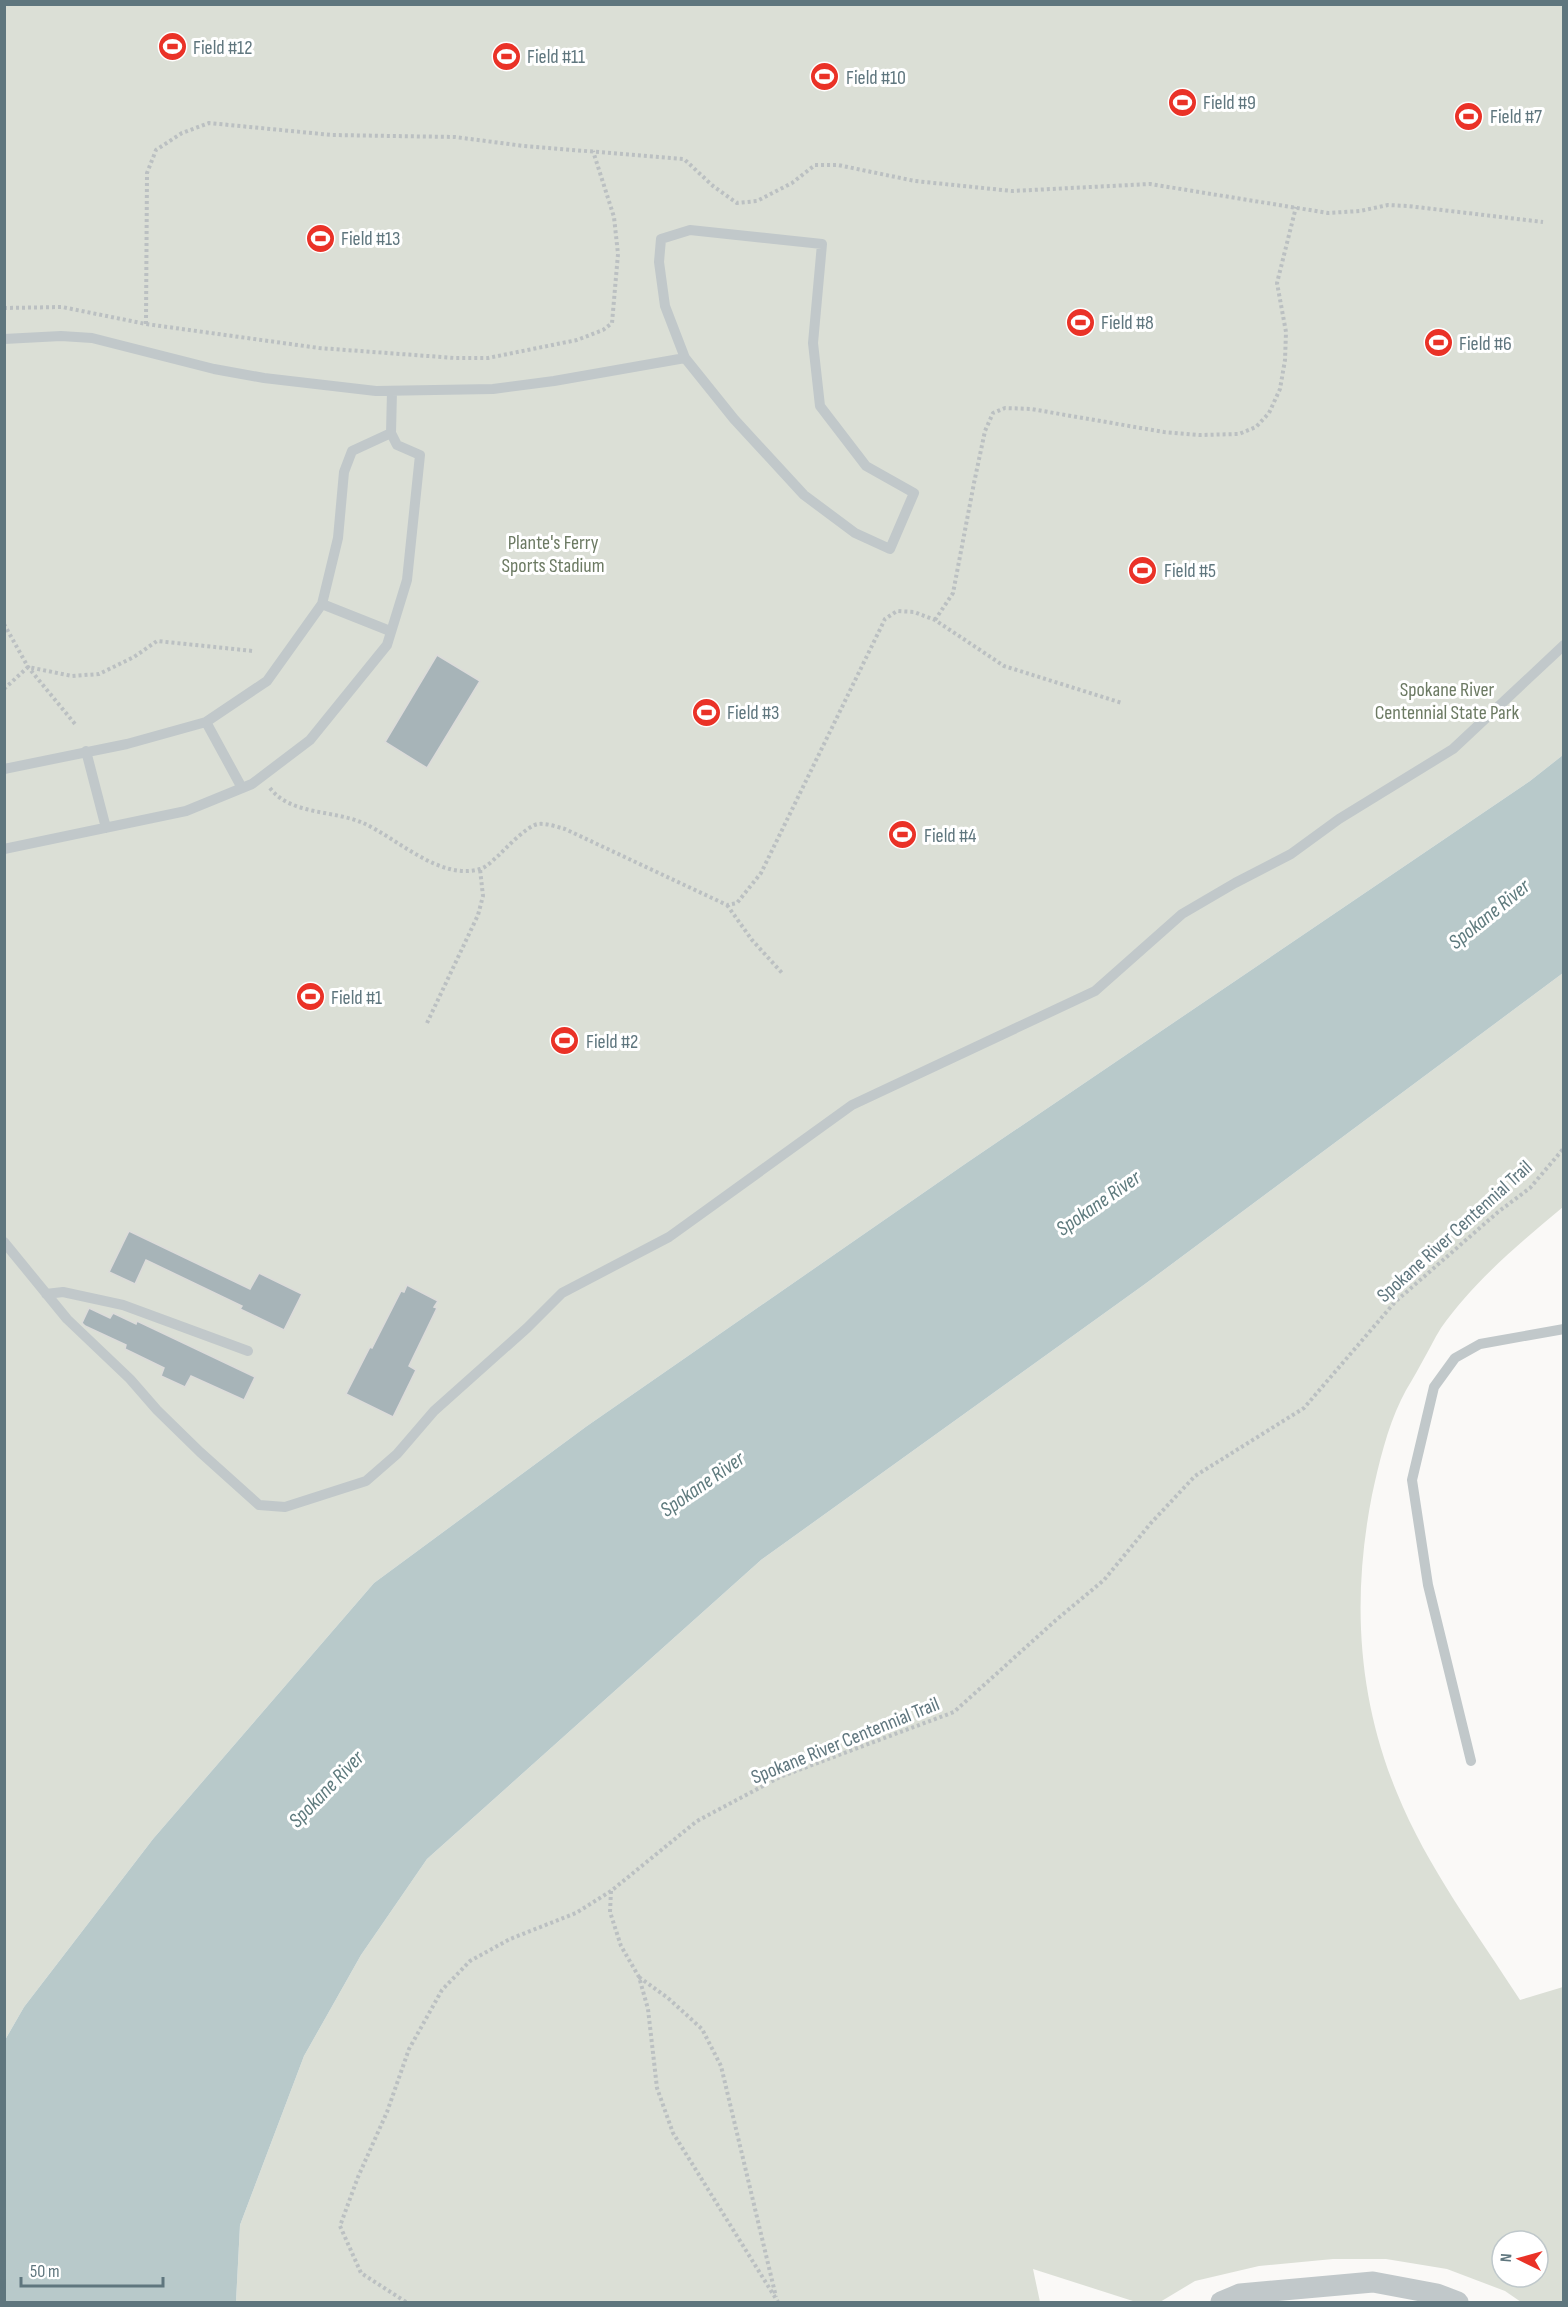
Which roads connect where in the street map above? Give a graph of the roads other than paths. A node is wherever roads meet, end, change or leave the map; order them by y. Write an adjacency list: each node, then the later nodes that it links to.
1 (4, 339): 3 (lane)
2 (685, 358): 2 (lane); 3 (lane)
3 (392, 391): 4 (lane)
4 (391, 433): 5 (lane); 6 (lane)
5 (322, 604): 6 (lane); 8 (lane)
6 (390, 631): 11 (lane)
7 (1563, 645): 15 (lane)
8 (206, 722): 9 (lane); 11 (lane)
9 (86, 751): 10 (lane); 12 (lane)
10 (4, 769)
11 (242, 788): 12 (lane)
12 (106, 828): 13 (lane)
13 (4, 849)
14 (4, 1242): 15 (lane)
15 (46, 1294): 17 (lane)
16 (1563, 1329): 18 (lane)
17 (248, 1351)
18 (1471, 1761)
19 (1416, 2296): 20 (street); 21 (street)
20 (1221, 2302)
21 (1458, 2302)

